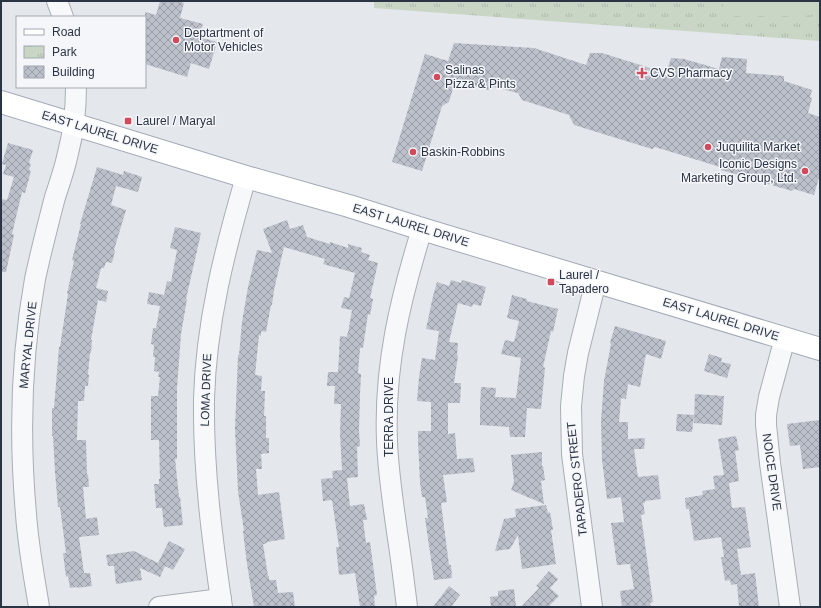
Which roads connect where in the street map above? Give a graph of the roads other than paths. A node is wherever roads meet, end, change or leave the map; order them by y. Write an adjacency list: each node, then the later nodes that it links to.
1 (57, 1): 2 (street)
2 (63, 16)
3 (76, 88): 5 (street, MARYAL DRIVE)
4 (1, 102): 5 (main road, EAST LAUREL DRIVE)
5 (73, 124): 6 (main road, EAST LAUREL DRIVE); 12 (street, MARYAL DRIVE)
6 (246, 177): 7 (main road, EAST LAUREL DRIVE); 11 (street, LOMA DRIVE)
7 (422, 229): 8 (main road, EAST LAUREL DRIVE); 14 (street, TERRA DRIVE)
8 (596, 281): 9 (main road, EAST LAUREL DRIVE); 15 (street, TAPADERO STREET)
9 (785, 338): 10 (main road, EAST LAUREL DRIVE); 16 (street, NOICE DRIVE)
10 (820, 349)
11 (222, 603): 13 (street)
12 (39, 607)
13 (159, 607)
14 (407, 607)
15 (592, 607)
16 (790, 607)

